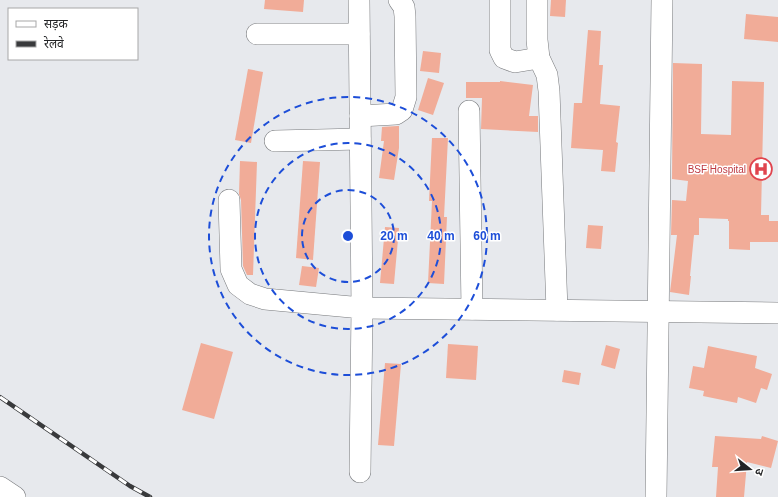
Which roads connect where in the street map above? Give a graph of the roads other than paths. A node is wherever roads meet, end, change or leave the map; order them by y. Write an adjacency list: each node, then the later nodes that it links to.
1 (359, 0): 7 (street)
2 (399, 0): 10 (street)
3 (500, 0): 8 (street)
4 (537, 0): 8 (street)
5 (662, 0): 17 (street)
6 (257, 34): 7 (street)
7 (359, 34): 10 (street)
8 (539, 58): 16 (street)
9 (469, 111): 15 (street)
10 (360, 116): 11 (street)
11 (360, 139): 12 (street); 14 (street)
12 (274, 141)
13 (228, 200): 14 (street)
14 (362, 308): 15 (street); 19 (street)
15 (472, 309): 16 (street)
16 (557, 310): 17 (street)
17 (658, 312): 18 (street); 22 (street)
18 (778, 313)
19 (360, 472)
20 (0, 487): 21 (street)
21 (15, 497)
22 (656, 497)

